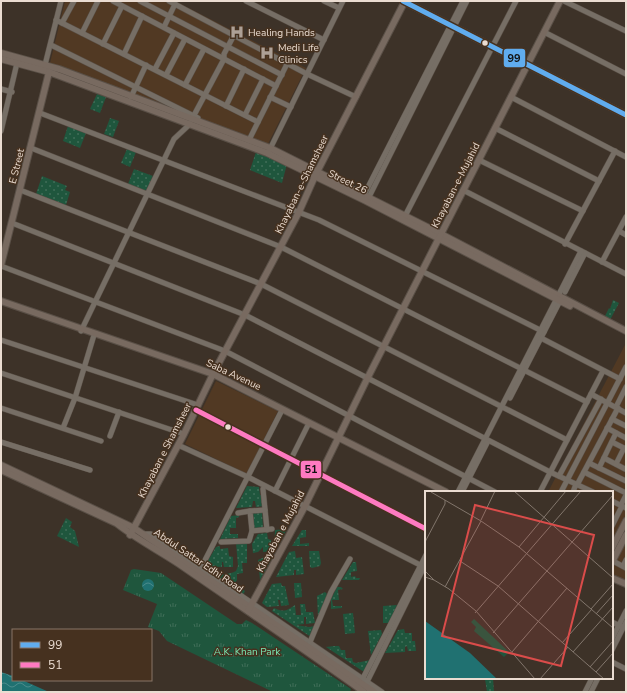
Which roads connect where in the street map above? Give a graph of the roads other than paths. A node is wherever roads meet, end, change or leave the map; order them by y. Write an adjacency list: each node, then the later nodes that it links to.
1 (61, 1): 21 (street)
2 (74, 1): 22 (street)
3 (98, 1): 27 (street)
4 (113, 1): 17 (street)
5 (140, 1): 20 (street)
6 (169, 1): 16 (street)
7 (246, 1): 31 (street)
8 (324, 1): 18 (street)
9 (343, 1): 18 (street)
10 (406, 1): 23 (main road); 61 (main road, Khayaban-e-Shamsheer)
11 (463, 1): 23 (street)
12 (467, 1): 23 (street)
13 (516, 1): 34 (street)
14 (560, 1): 26 (main road, Khayaban-e-Mujahid)
15 (564, 1): 25 (street)
16 (177, 3): 20 (street); 29 (street)
17 (122, 6): 19 (street); 32 (street)
18 (339, 8): 31 (street)
19 (142, 16): 24 (street); 38 (street)
20 (169, 16): 24 (street); 35 (street)
21 (56, 20): 22 (street); 33 (street)
22 (62, 23): 27 (street)
23 (453, 24): 34 (main road); 85 (street)
24 (164, 28): 28 (street)
25 (626, 31)
26 (544, 32): 43 (main road, Khayaban-e-Mujahid); 49 (street)
27 (82, 33): 32 (street)
28 (174, 33): 30 (street); 46 (street)
29 (234, 34): 35 (street); 41 (street)
30 (185, 39): 36 (street); 50 (street)
31 (324, 40): 48 (street)
32 (103, 44): 38 (street)
33 (50, 45): 45 (street); 54 (street)
34 (493, 45): 43 (main road); 89 (street)
35 (228, 47): 40 (street); 51 (street)
36 (204, 49): 40 (street); 53 (street)
37 (1, 53): 45 (main road)
38 (124, 54): 44 (street)
39 (1, 59): 42 (main road)
40 (224, 59): 47 (street); 58 (street)
41 (288, 62): 48 (street); 51 (street)
42 (17, 63): 45 (main road); 57 (street)
43 (528, 63): 62 (main road, Khayaban-e-Mujahid); 65 (main road); 67 (main road)
44 (146, 65): 46 (street); 54 (street)
45 (49, 68): 59 (main road, Street 26); 66 (main road, E Street); 69 (main road, Street 26)
46 (155, 69): 50 (street)
47 (244, 69): 52 (street); 63 (street)
48 (307, 74): 61 (street); 64 (street)
49 (626, 74)
50 (166, 75): 53 (street)
51 (282, 75): 55 (street)
52 (263, 79): 55 (street); 68 (street)
53 (185, 85): 58 (street)
54 (136, 86): 59 (street); 69 (street)
55 (276, 86): 60 (street)
56 (1, 90): 57 (street)
57 (12, 92): 72 (street)
58 (205, 95): 63 (street); 69 (street)
59 (130, 96): 69 (main road, Street 26)
60 (270, 97): 64 (street); 70 (street)
61 (356, 97): 80 (main road, Khayaban-e-Shamsheer)
62 (511, 97): 71 (main road, Khayaban-e-Mujahid); 76 (street)
63 (226, 106): 68 (street)
64 (291, 107): 75 (street)
65 (626, 111)
66 (40, 113): 74 (main road, E Street); 78 (street)
67 (626, 115)
68 (245, 116): 70 (street)
69 (192, 120): 73 (main road, Street 26); 75 (main road, Street 26); 78 (street)
70 (258, 122): 73 (street)
71 (495, 128): 79 (main road, Khayaban-e-Mujahid); 81 (street)
72 (1, 131)
73 (249, 140): 75 (main road, Street 26)
74 (31, 148): 82 (main road, E Street); 84 (street)
75 (269, 151): 80 (main road, Street 26)
76 (615, 151): 77 (street); 81 (street)
77 (626, 157)
78 (164, 160): 84 (street); 87 (street)
79 (479, 160): 83 (main road, Khayaban-e-Mujahid); 86 (street)
80 (316, 174): 85 (main road, Street 26); 87 (main road, Khayaban-e-Shamsheer); 89 (main road, Street 26)
81 (599, 181): 86 (street)
82 (20, 190): 90 (main road, E Street); 91 (street)
83 (463, 190): 94 (main road, Khayaban-e-Mujahid); 95 (street)
84 (148, 194): 91 (street); 96 (street)
85 (366, 196): 89 (main road, Street 26)
86 (583, 211): 95 (street)
87 (299, 212): 96 (main road, Khayaban-e-Shamsheer); 102 (street)
88 (626, 217): 92 (street)
89 (404, 218): 94 (main road, Street 26)
90 (12, 223): 97 (main road, E Street); 100 (street)
91 (128, 231): 100 (street); 104 (street)
92 (619, 231): 93 (street); 99 (street)
93 (626, 235)
94 (440, 236): 102 (main road, Khayaban-e-Mujahid); 105 (main road, Street 26)
95 (565, 244): 98 (street)
96 (281, 247): 104 (main road, Khayaban-e-Shamsheer); 109 (street)
97 (3, 250): 101 (main road, E Street)
98 (583, 252): 99 (street); 105 (street)
99 (602, 262): 103 (street)
100 (113, 264): 107 (street); 110 (street)
101 (1, 265): 107 (street)
102 (422, 270): 109 (main road, Khayaban-e-Mujahid); 113 (street)
103 (626, 274)
104 (261, 284): 110 (main road, Khayaban-e-Shamsheer); 118 (street)
105 (559, 298): 112 (main road, Street 26); 113 (street); 115 (main road, Street 26)
106 (1, 301): 111 (main road, Saba Avenue)
107 (95, 302): 111 (street); 119 (street)
108 (1, 305): 111 (main road, Saba Avenue)
109 (403, 308): 118 (main road, Khayaban-e-Mujahid); 122 (street)
110 (244, 315): 119 (main road, Khayaban-e-Shamsheer); 126 (street)
111 (81, 329): 114 (main road, Saba Avenue); 125 (main road, Saba Avenue)
112 (626, 331)
113 (542, 332): 116 (street); 122 (street)
114 (94, 335): 121 (street); 125 (main road, Saba Avenue)
115 (626, 335)
116 (541, 338): 122 (street); 123 (street)
117 (1, 340): 121 (street)
118 (384, 346): 126 (main road, Khayaban-e-Mujahid); 136 (street)
119 (226, 351): 125 (main road, Khayaban-e-Shamsheer); 141 (street)
120 (626, 366): 127 (street)
121 (84, 368): 130 (street); 135 (street)
122 (523, 370): 132 (street); 136 (street)
123 (604, 371): 127 (street); 129 (street)
124 (1, 372): 130 (street)
125 (212, 375): 135 (main road, Khayaban e Shamsheer); 139 (main road, Saba Avenue); 150 (main road, Saba Avenue)
126 (368, 377): 141 (main road, Khayaban e Mujahid); 152 (street)
127 (620, 379): 133 (street)
128 (626, 387): 137 (street)
129 (591, 394): 131 (street); 132 (street)
130 (75, 398): 138 (street); 145 (street)
131 (601, 400): 133 (street); 172 (street)
132 (587, 402): 153 (street)
133 (608, 403): 137 (street); 176 (street)
134 (1, 408): 145 (street)
135 (197, 408): 148 (main road, Khayaban e Shamsheer); 158 (street)
136 (503, 408): 152 (street); 153 (street)
137 (617, 408): 140 (street); 142 (street)
138 (119, 412): 148 (street); 149 (street)
139 (282, 412): 143 (main road, Saba Avenue); 158 (street)
140 (626, 412)
141 (349, 415): 150 (main road, Khayaban e Mujahid); 174 (street)
142 (612, 419): 144 (street); 146 (street)
143 (308, 425): 150 (main road, Saba Avenue); 161 (street)
144 (626, 426)
145 (63, 428): 154 (street)
146 (607, 428): 147 (street); 162 (street)
147 (616, 433): 151 (street); 156 (street)
148 (184, 434): 157 (main road, Khayaban e Shamsheer)
149 (110, 436)
150 (337, 438): 171 (main road, Khayaban e Mujahid); 182 (main road, Saba Avenue); 183 (main road, Saba Avenue)
151 (626, 438)
152 (487, 440): 169 (street); 174 (street)
153 (567, 440): 169 (street)
154 (101, 441)
155 (1, 442): 168 (street)
156 (612, 442): 159 (street); 160 (street)
157 (178, 445): 173 (street); 199 (main road, Khayaban e Shamsheer)
158 (264, 446): 161 (street); 173 (street)
159 (625, 449): 163 (street)
160 (604, 458): 163 (street); 165 (street)
161 (291, 459): 171 (street); 181 (street)
162 (589, 464): 165 (street); 170 (street)
163 (616, 464): 166 (street)
164 (1, 465): 199 (main road, Abdul Sattar Edhi Road)
165 (599, 468): 175 (street)
166 (626, 468): 175 (street)
167 (1, 470): 202 (main road, Abdul Sattar Edhi Road)
168 (90, 470)
169 (550, 472): 172 (street); 187 (street)
170 (584, 472): 178 (street); 190 (street)
171 (320, 474): 192 (main road, Khayaban e Mujahid); 200 (street)
172 (559, 476): 176 (street)
173 (248, 477): 181 (street); 213 (street)
174 (468, 478): 184 (street); 185 (street); 186 (street)
175 (620, 478): 177 (street)
176 (567, 480): 178 (street); 188 (street)
177 (626, 481)
178 (577, 484): 180 (street); 189 (street)
179 (263, 489): 194 (street)
180 (585, 490)
181 (276, 491): 192 (street)
182 (435, 491)
183 (444, 491)
184 (459, 491)
185 (462, 491)
186 (493, 491)
187 (540, 491)
188 (562, 491)
189 (574, 491)
190 (626, 494): 193 (street)
191 (613, 501): 193 (street)
192 (306, 506): 211 (street); 218 (main road, Khayaban e Mujahid)
193 (623, 506): 198 (street)
194 (265, 510): 195 (street); 201 (street)
195 (250, 511): 196 (street); 201 (street)
196 (238, 513)
197 (626, 521): 206 (main road)
198 (613, 524)
199 (134, 528): 202 (main road, Khayaban e Shamsheer); 204 (main road, Abdul Sattar Edhi Road)
200 (425, 528)
201 (252, 531): 205 (street)
202 (130, 535): 204 (main road, Abdul Sattar Edhi Road)
203 (626, 535): 208 (main road)
204 (142, 537): 213 (street); 218 (main road, Abdul Sattar Edhi Road)
205 (220, 542)
206 (613, 546)
207 (350, 559): 224 (street)
208 (613, 560)
209 (626, 560): 212 (street)
210 (613, 562): 212 (street)
211 (424, 566): 230 (street)
212 (624, 567)
213 (201, 568): 218 (street)
214 (613, 578): 216 (main road)
215 (613, 582): 217 (main road)
216 (626, 584)
217 (626, 588)
218 (251, 607): 224 (street); 230 (main road, Abdul Sattar Edhi Road); 230 (main road, Abdul Sattar Edhi Road)
219 (626, 611): 222 (street)
220 (613, 622): 222 (street)
221 (626, 622): 222 (street)
222 (623, 627): 223 (street); 225 (street)
223 (613, 638)
224 (310, 642): 230 (street)
225 (613, 648)
226 (613, 662): 227 (street)
227 (626, 669)
228 (592, 679): 231 (street)
229 (597, 679): 231 (street)
230 (364, 684): 232 (main road, Abdul Sattar Edhi Road); 233 (street)
231 (589, 691)
232 (374, 692)
233 (382, 692)

